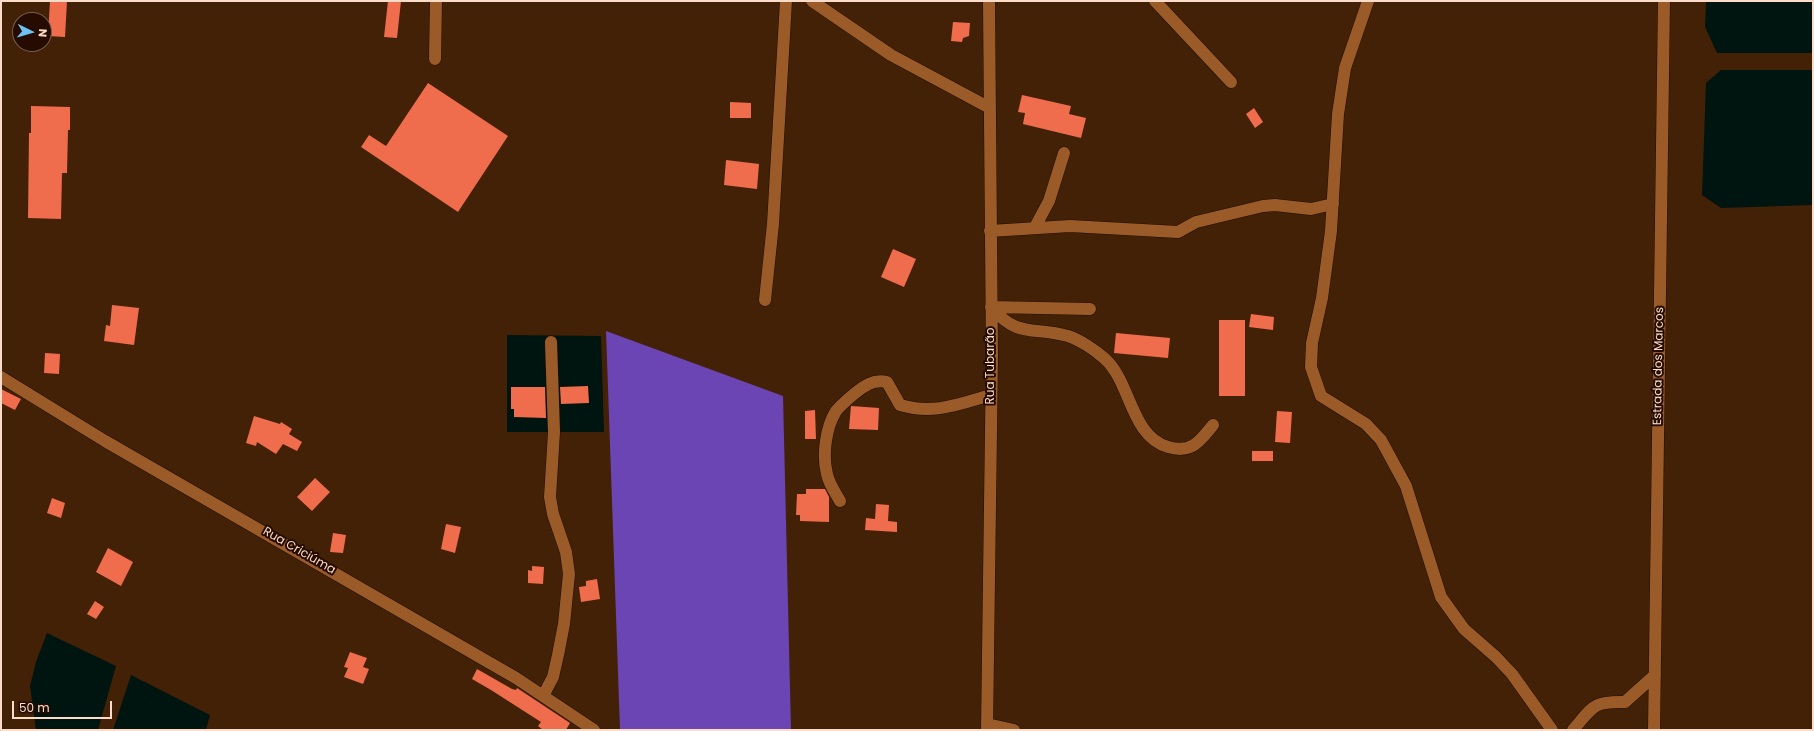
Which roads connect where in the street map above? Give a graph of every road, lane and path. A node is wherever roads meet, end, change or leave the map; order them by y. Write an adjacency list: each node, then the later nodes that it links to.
1 (436, 1): 8 (street)
2 (786, 1): 15 (street)
3 (812, 1): 10 (street)
4 (988, 1): 10 (street, Rua Tubarão)
5 (1155, 1): 9 (street)
6 (1368, 1): 12 (street)
7 (1664, 1): 23 (street, Estrada dos Marcos)
8 (435, 59)
9 (1231, 82)
10 (988, 107): 14 (street, Rua Tubarão)
11 (1064, 153): 13 (street)
12 (1333, 204): 13 (street); 28 (street)
13 (1035, 227): 14 (street)
14 (990, 231): 16 (street, Rua Tubarão)
15 (765, 300)
16 (991, 307): 17 (street); 20 (street, Rua Tubarão); 21 (street)
17 (1090, 309)
18 (551, 342): 24 (street)
19 (1, 377): 24 (street, Rua Criciúma)
20 (991, 395): 22 (street); 25 (street, Rua Tubarão)
21 (1213, 425)
22 (840, 501)
23 (1655, 675): 29 (street); 30 (street, Estrada dos Marcos)
24 (543, 696): 26 (street, Rua Criciúma)
25 (987, 727): 27 (street)
26 (594, 730)
27 (1014, 730)
28 (1552, 730)
29 (1574, 730)
30 (1654, 730)

